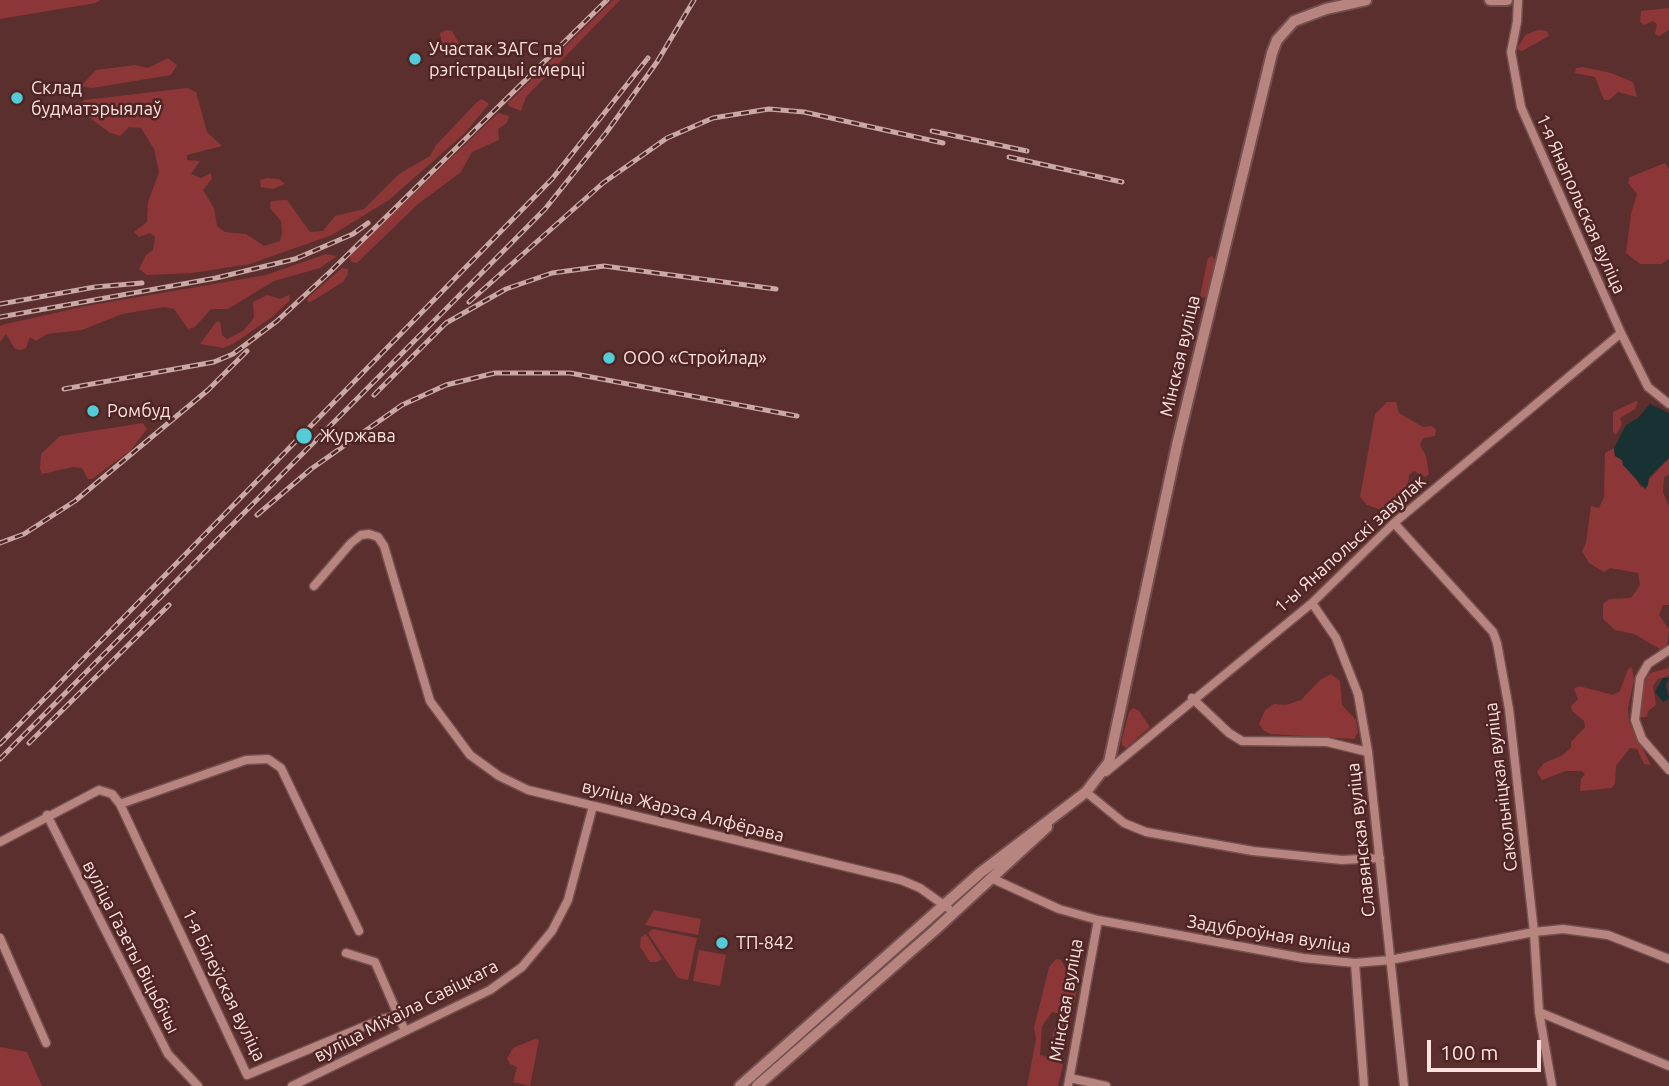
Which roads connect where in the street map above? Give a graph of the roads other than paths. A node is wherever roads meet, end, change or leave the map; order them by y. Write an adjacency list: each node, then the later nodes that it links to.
1 (1366, 0): 14 (main road, Мінская вуліца)
2 (1490, 0): 3 (main road)
3 (1507, 0)
4 (1518, 0): 5 (street, 1-я Янапольская вуліца)
5 (1621, 333): 6 (street, 1-я Янапольская вуліца); 7 (street, 1-ы Янапольскі завулак)
6 (1669, 404)
7 (1394, 523): 9 (street, 1-ы Янапольскі завулак); 28 (street, Сакольніцкая вуліца)
8 (314, 586): 17 (street, вуліца Жарэса Алфёрава)
9 (1312, 603): 11 (street, 1-ы Янапольскі завулак); 12 (street, Славянская вуліца)
10 (1669, 650): 13 (street)
11 (1192, 698): 12 (street); 14 (street, 1-ы Янапольскі завулак)
12 (1368, 752): 21 (street, Славянская вуліца)
13 (1669, 770)
14 (1098, 778): 15 (main road, Мінская вуліца)
15 (1086, 792): 18 (main road, Мінская вуліца); 21 (street)
16 (120, 804): 19 (street); 27 (street); 35 (street, 1-я Білеўская вуліца)
17 (593, 806): 24 (street, вуліца Жарэса Алфёрава); 36 (street, вуліца Міхаіла Савіцкага)
18 (1067, 807): 22 (main road); 23 (main road)
19 (47, 815): 20 (street); 40 (street, вуліца Газеты Віцьбічы)
20 (0, 842)
21 (1380, 858): 32 (street, Славянская вуліца)
22 (980, 873): 23 (main road); 24 (main road)
23 (991, 878): 25 (main road); 26 (street, Задуброўная вуліца)
24 (944, 904): 25 (street, вуліца Жарэса Алфёрава); 42 (main road)
25 (954, 913): 43 (main road)
26 (1098, 920): 33 (street, Задуброўная вуліца); 39 (street, Мінская вуліца)
27 (359, 931)
28 (1534, 932): 31 (street, Задуброўная вуліца); 32 (street, Задуброўная вуліца); 34 (street, Сакольніцкая вуліца)
29 (0, 938): 37 (street)
30 (346, 953): 35 (street)
31 (1669, 959)
32 (1390, 960): 33 (street, Задуброўная вуліца); 46 (street, Славянская вуліца)
33 (1354, 963): 45 (street)
34 (1539, 1012): 38 (street); 47 (street, Сакольніцкая вуліца)
35 (398, 1016): 36 (street)
36 (405, 1031): 41 (street, вуліца Міхаіла Савіцкага)
37 (46, 1043)
38 (1669, 1066)
39 (1069, 1082): 44 (street)
40 (198, 1086)
41 (292, 1086)
42 (740, 1086)
43 (757, 1086)
44 (1106, 1086)
45 (1364, 1086)
46 (1404, 1086)
47 (1552, 1086)

